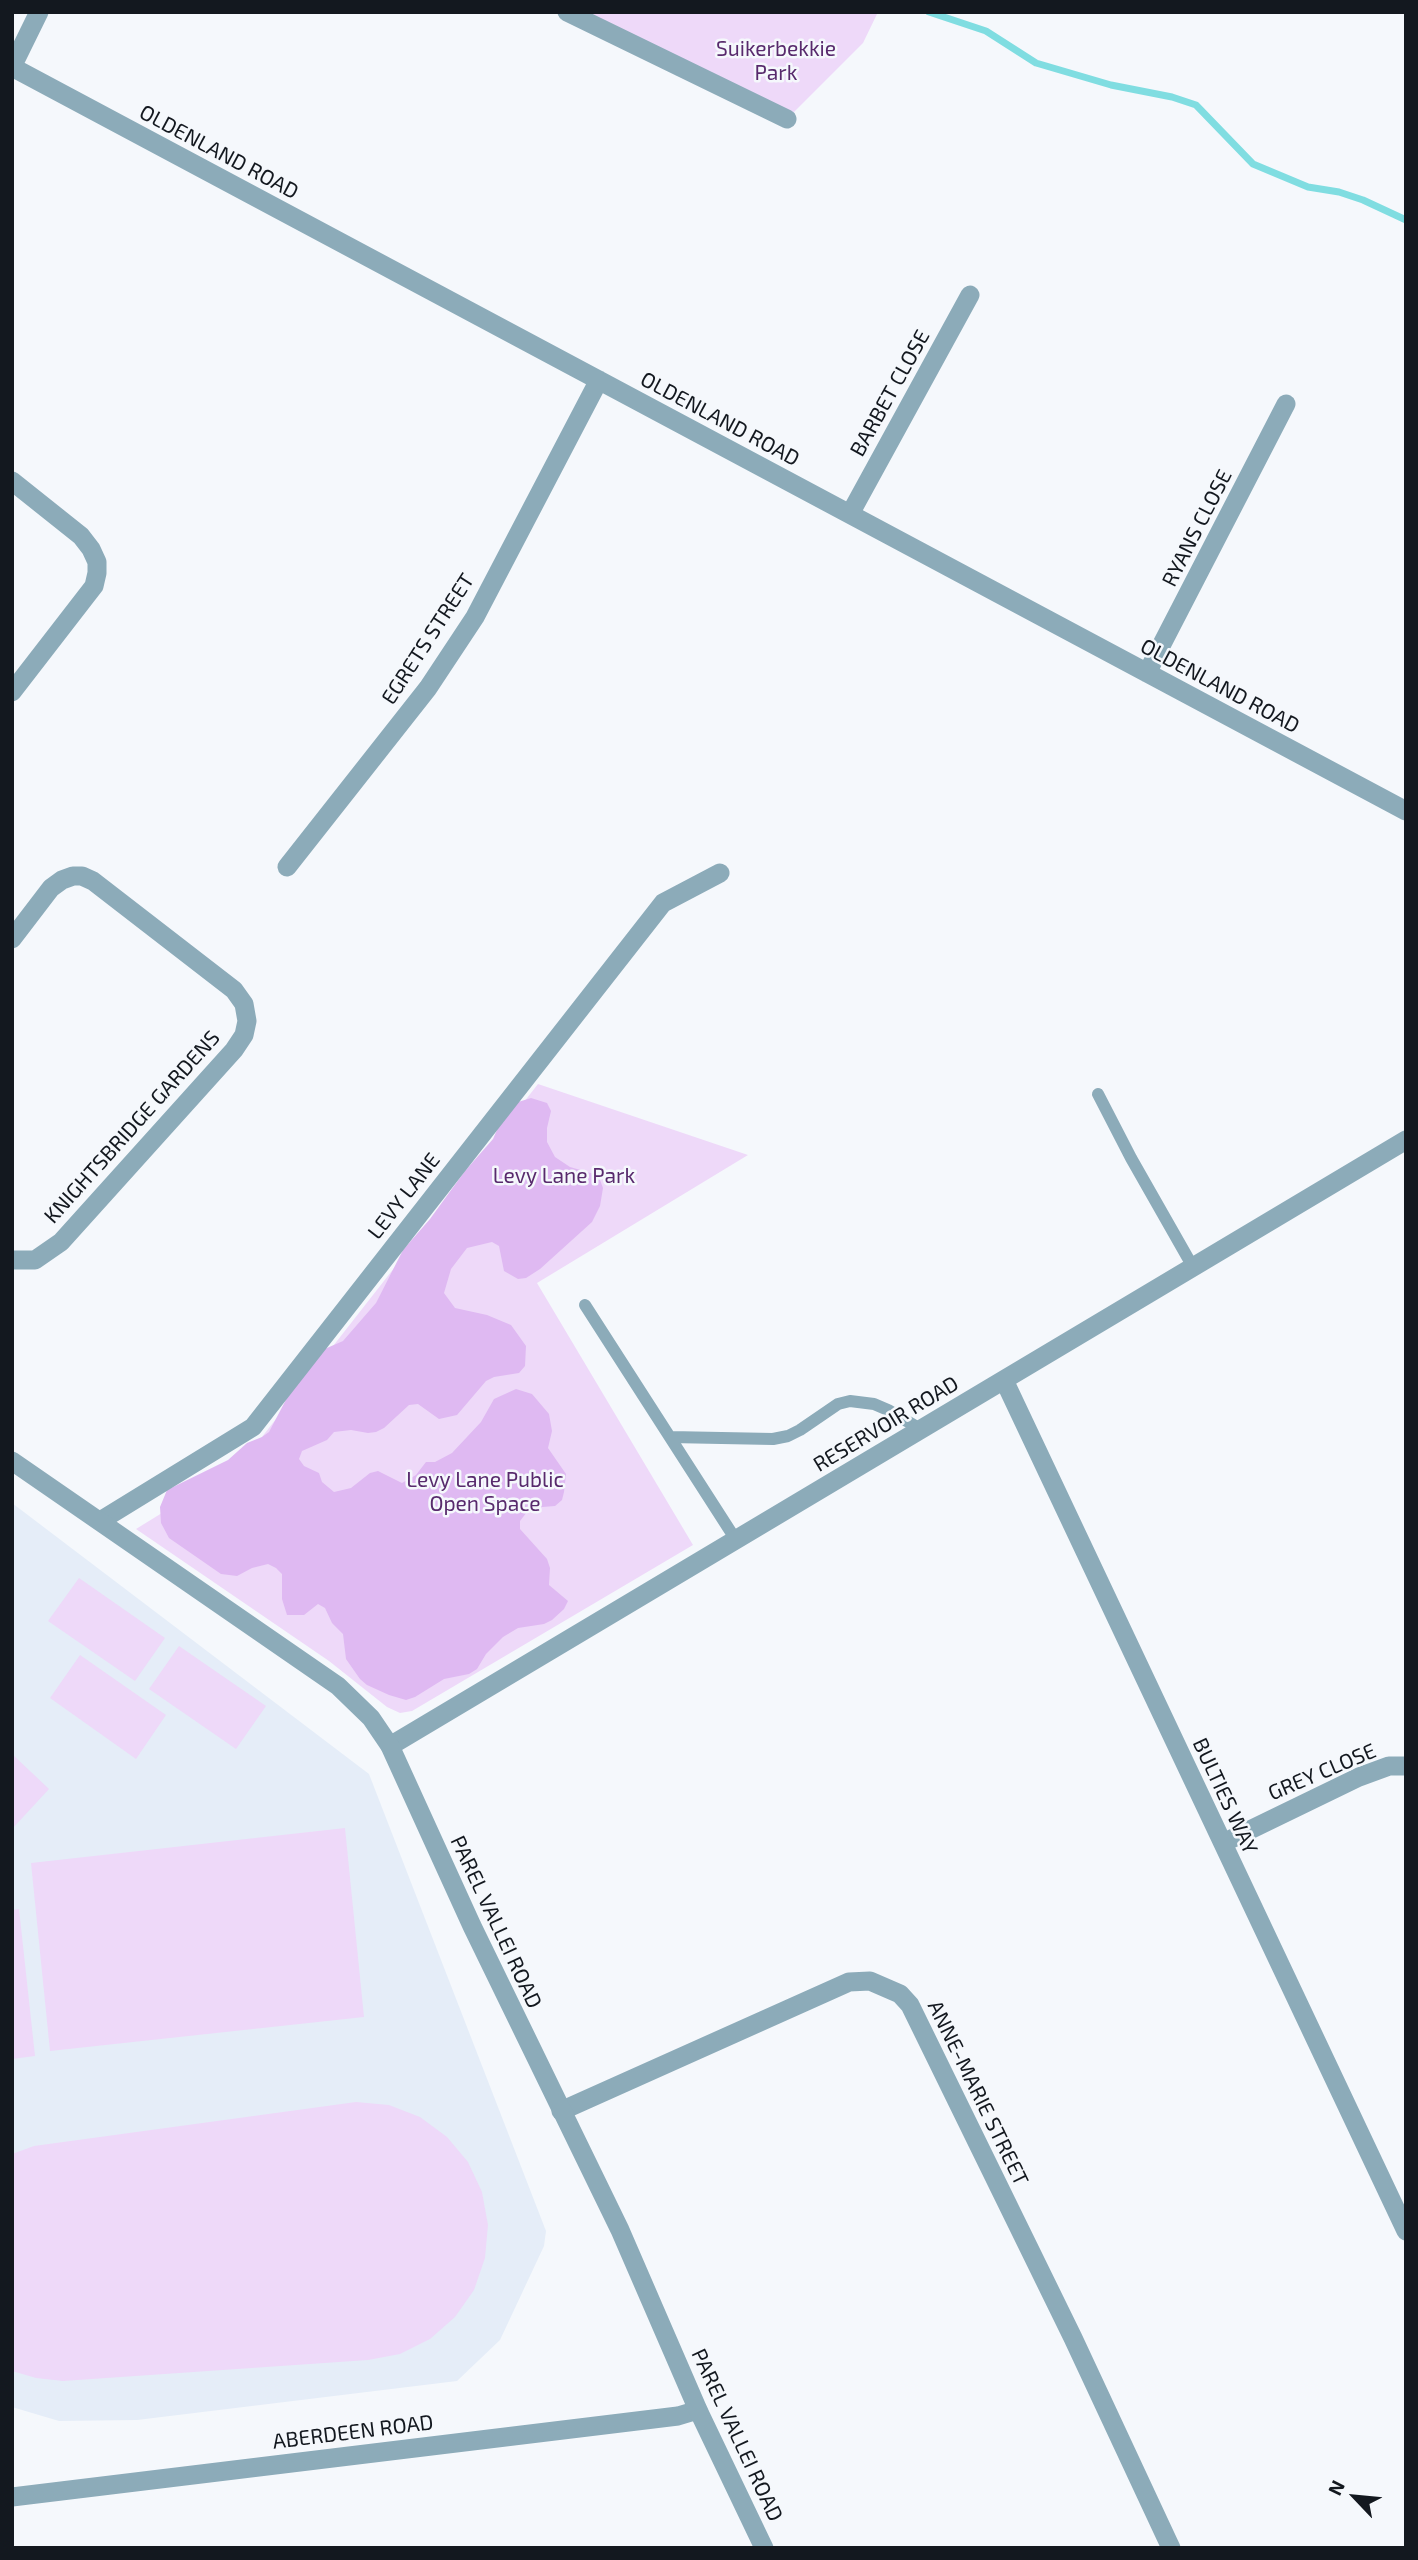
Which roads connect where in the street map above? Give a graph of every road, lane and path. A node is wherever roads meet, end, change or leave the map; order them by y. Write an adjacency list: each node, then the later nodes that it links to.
1 (39, 12): 3 (street)
2 (567, 12): 4 (street)
3 (12, 67): 6 (street, OLDENLAND ROAD)
4 (787, 119)
5 (970, 295): 9 (street, BARBET CLOSE)
6 (599, 380): 9 (street, OLDENLAND ROAD); 13 (street, EGRETS STREET)
7 (1286, 404): 10 (street, RYANS CLOSE)
8 (12, 481): 11 (street)
9 (850, 514): 10 (street, OLDENLAND ROAD)
10 (1147, 673): 12 (street, OLDENLAND ROAD)
11 (12, 692)
12 (1406, 811)
13 (287, 867)
14 (720, 873): 25 (street, LEVY LANE)
15 (12, 939): 18 (street, KNIGHTSBRIDGE GARDENS)
16 (1098, 1094): 19 (lane)
17 (1406, 1140): 19 (street, RESERVOIR ROAD)
18 (12, 1260)
19 (1193, 1267): 21 (street, RESERVOIR ROAD)
20 (585, 1305): 23 (lane)
21 (1004, 1380): 22 (street, RESERVOIR ROAD); 29 (street, BULTIES WAY)
22 (922, 1430): 23 (lane); 26 (street, RESERVOIR ROAD)
23 (670, 1437): 26 (lane)
24 (12, 1461): 25 (street, PAREL VALLEI ROAD)
25 (100, 1521): 27 (street, PAREL VALLEI ROAD)
26 (736, 1540): 27 (street, RESERVOIR ROAD)
27 (390, 1746): 30 (street, PAREL VALLEI ROAD)
28 (1404, 1766): 29 (street, GREY CLOSE)
29 (1223, 1843): 31 (street, BULTIES WAY)
30 (561, 2111): 32 (street, PAREL VALLEI ROAD); 35 (street, ANNE-MARIE STREET)
31 (1406, 2231)
32 (698, 2410): 33 (street, ABERDEEN ROAD); 34 (street, PAREL VALLEI ROAD)
33 (12, 2497)
34 (764, 2548)
35 (1171, 2548)

